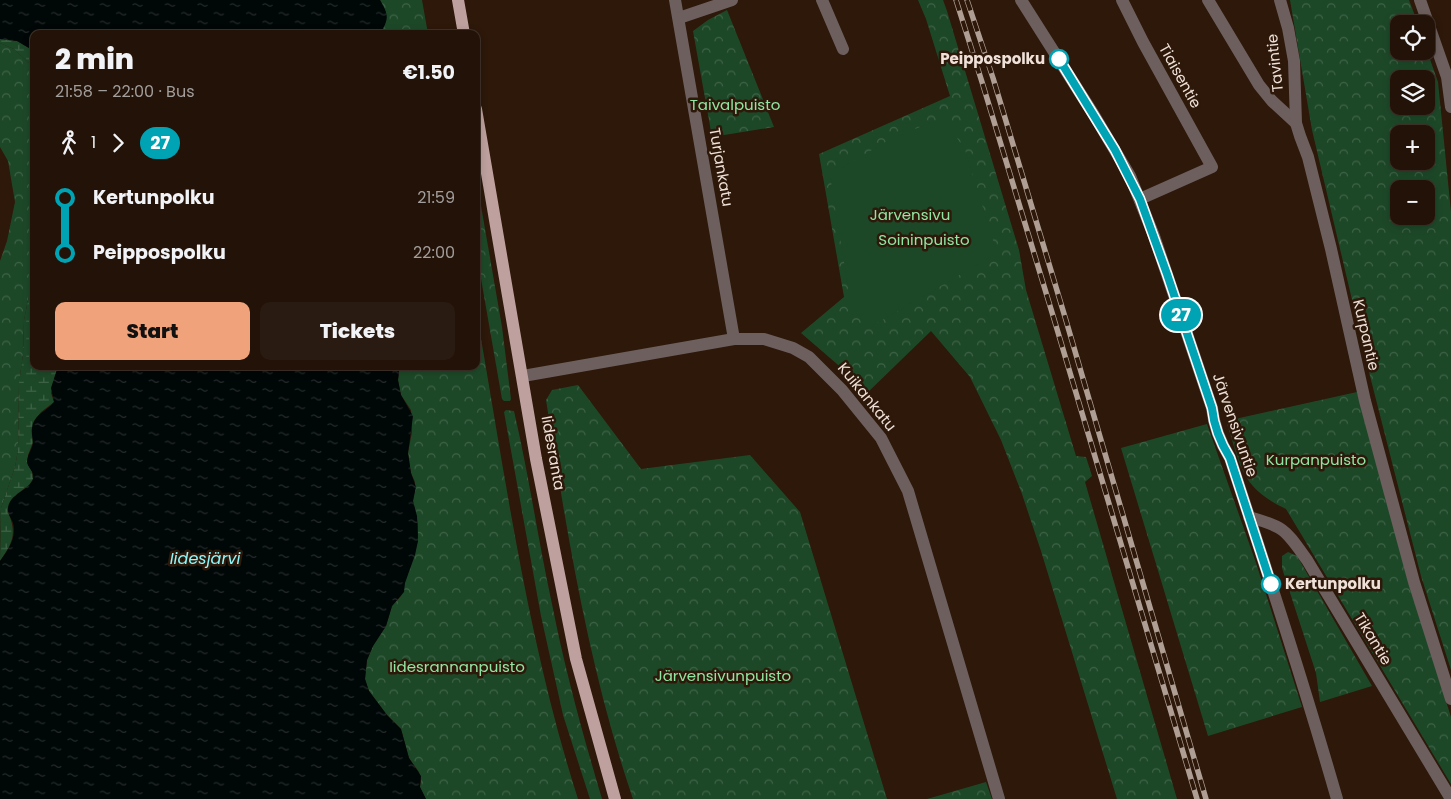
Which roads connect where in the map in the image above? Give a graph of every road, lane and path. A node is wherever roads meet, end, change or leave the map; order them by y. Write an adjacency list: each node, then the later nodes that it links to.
1 (458, 0): 12 (main road)
2 (675, 0): 11 (street, Turjankatu)
3 (732, 0): 10 (street)
4 (822, 0): 13 (street)
5 (1021, 0): 18 (street, Järvensivuntie)
6 (1122, 0): 18 (street, Tiaisentie)
7 (1208, 0): 16 (street, Kurpantie)
8 (1280, 0): 16 (street, Tavintie)
9 (1420, 0): 14 (street)
10 (710, 4): 11 (street)
11 (678, 18): 19 (street, Turjankatu)
12 (463, 30)
13 (843, 49)
14 (1450, 89): 15 (street)
15 (1451, 107)
16 (1296, 123): 22 (street, Kurpantie)
17 (480, 132): 20 (main road, Iidesranta)
18 (1140, 199): 21 (street, Järvensivuntie)
19 (734, 339): 20 (street, Kuikankatu); 24 (street, Kuikankatu)
20 (523, 376): 23 (main road, Iidesranta)
21 (1249, 517): 25 (street, Järvensivuntie); 26 (street, Tikantie)
22 (1451, 699)
23 (615, 799)
24 (999, 799)
25 (1337, 799)
26 (1451, 799)

